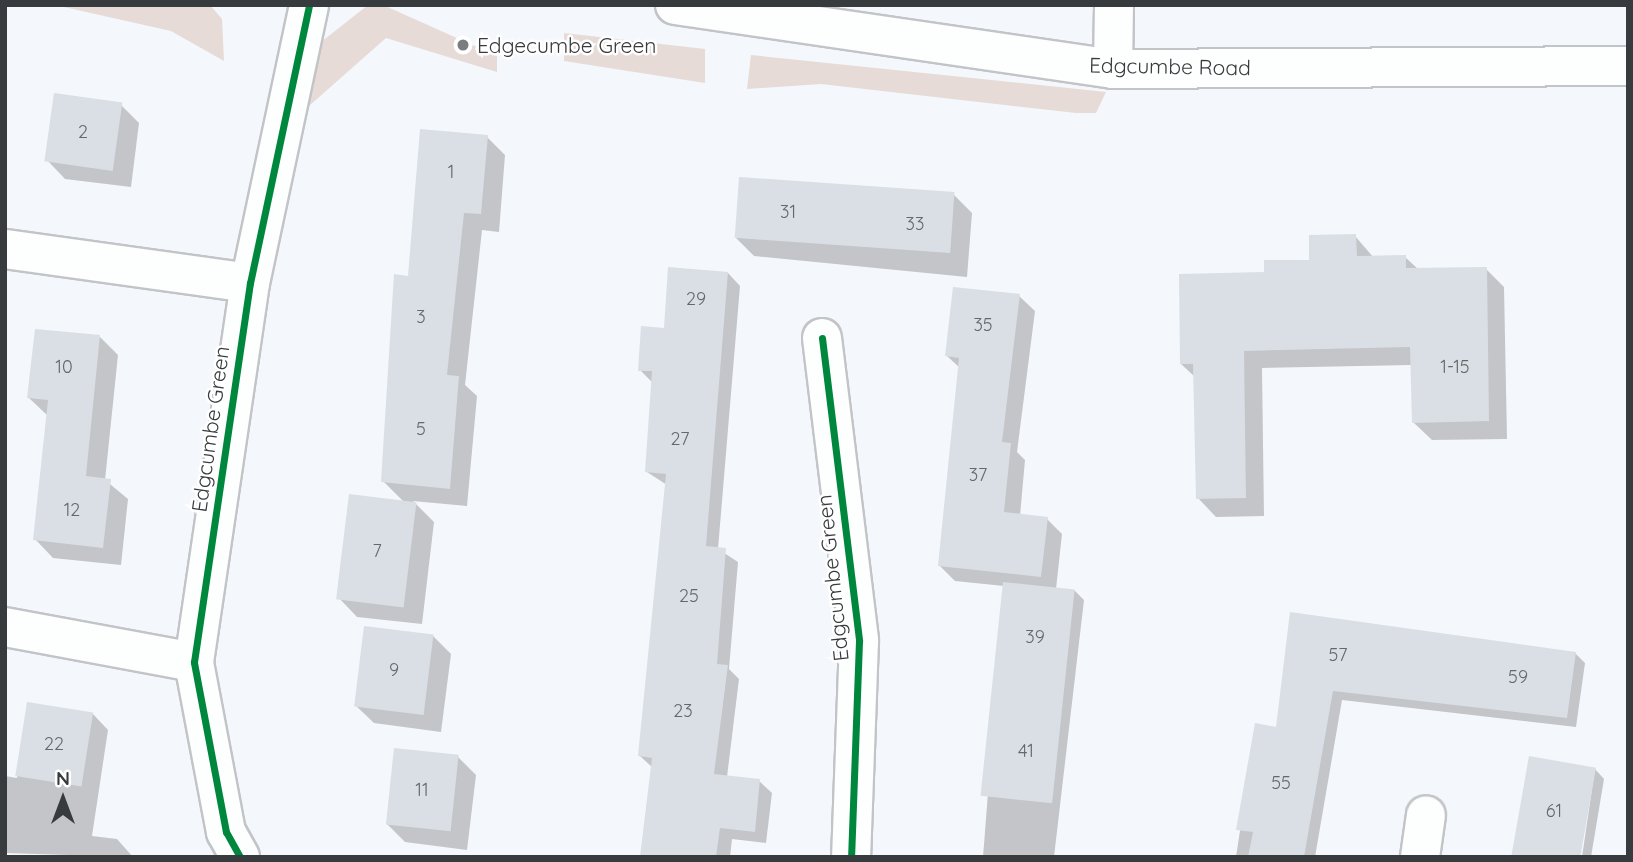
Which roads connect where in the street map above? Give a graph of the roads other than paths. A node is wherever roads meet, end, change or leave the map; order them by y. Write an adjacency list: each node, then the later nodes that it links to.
1 (309, 5): 7 (street, Edgcumbe Green)
2 (675, 5): 5 (street, Edgcumbe Road)
3 (1114, 5): 5 (street)
4 (1628, 66): 5 (street, Edgcumbe Road)
5 (1113, 69)
6 (5, 249): 7 (street)
7 (250, 283): 10 (street, Edgcumbe Green)
8 (822, 338): 13 (street, Edgcumbe Green)
9 (5, 627): 10 (street)
10 (194, 662): 12 (street, Edgcumbe Green)
11 (1426, 815): 14 (street)
12 (240, 857)
13 (851, 857)
14 (1420, 857)

